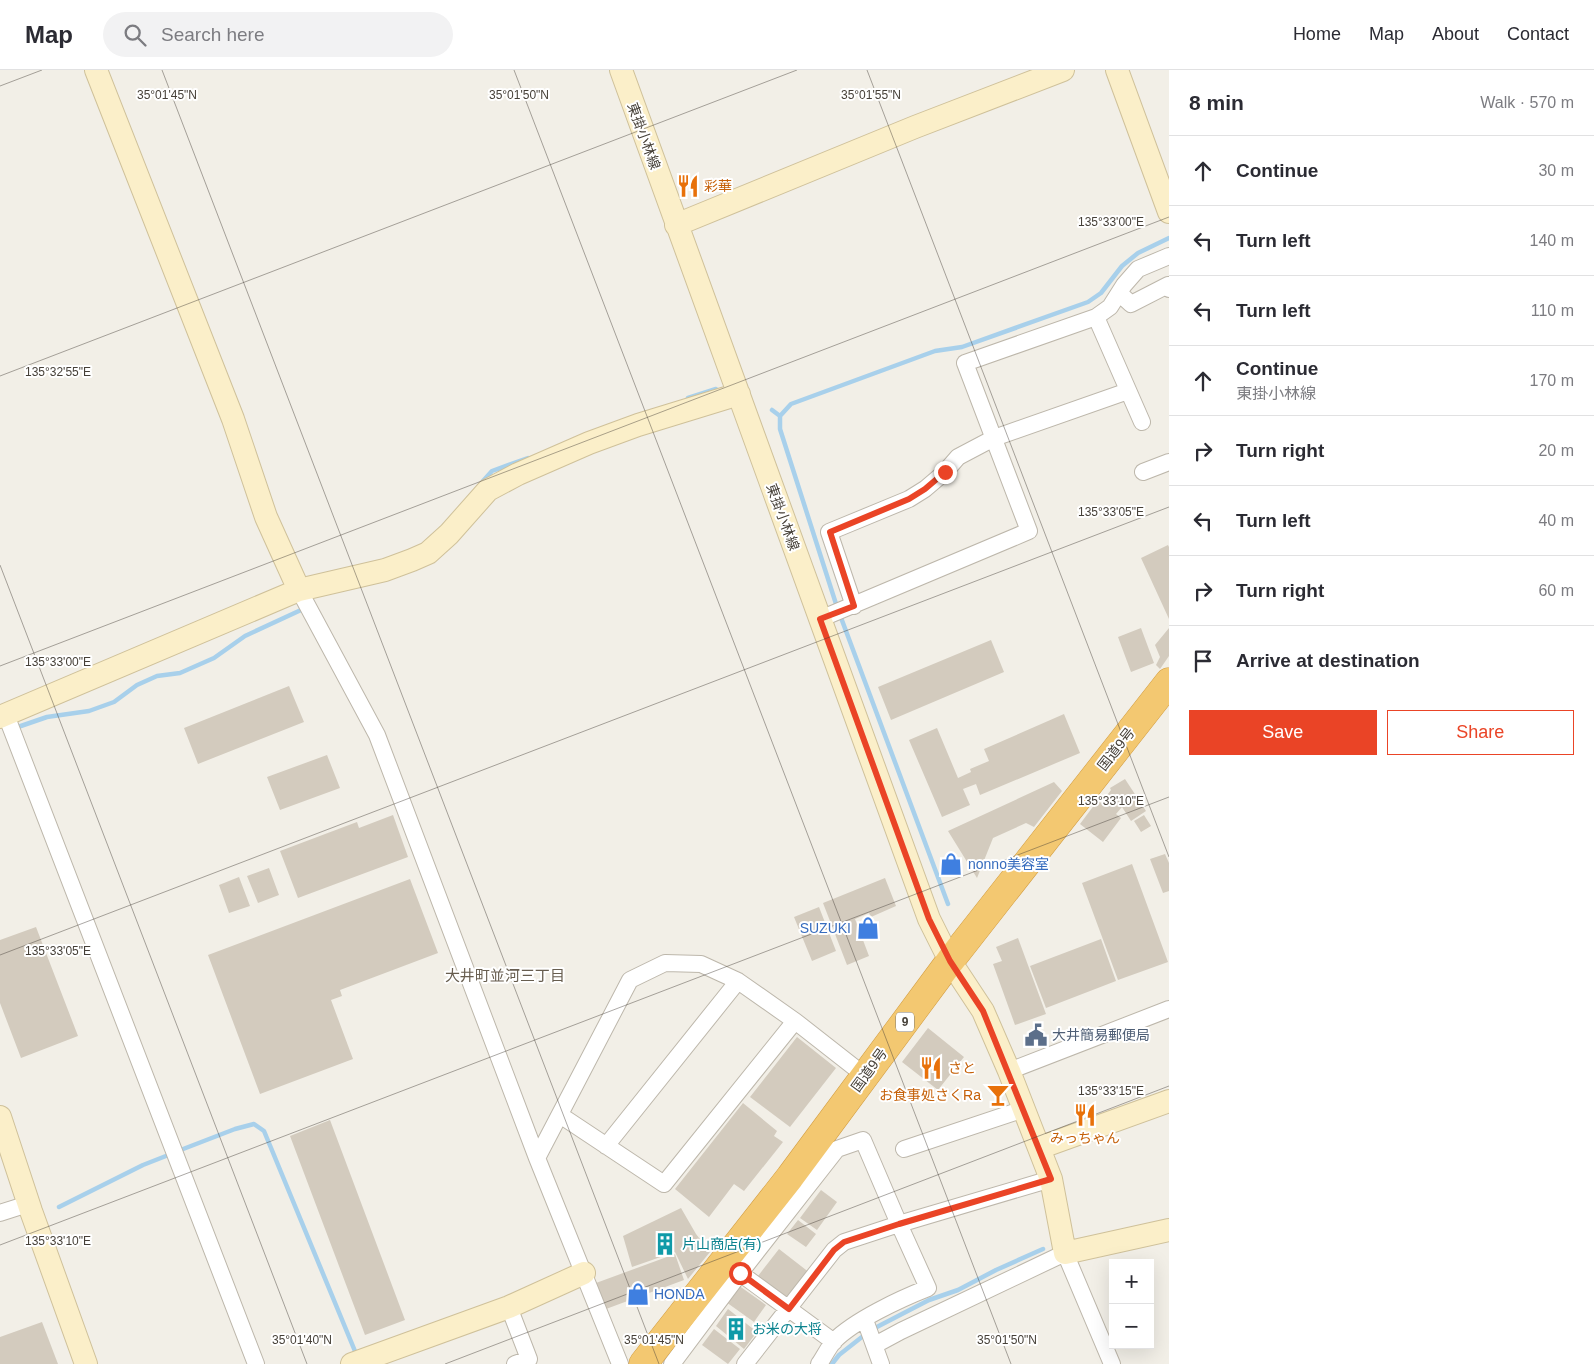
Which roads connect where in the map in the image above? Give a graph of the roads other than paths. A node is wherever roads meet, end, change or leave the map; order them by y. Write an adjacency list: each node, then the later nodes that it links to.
1 (96, 70): 17 (street)
2 (621, 70): 6 (street, 東掛小林線)
3 (1063, 70): 6 (street)
4 (1117, 70): 5 (street)
5 (1169, 212)
6 (676, 225): 12 (street, 東掛小林線)
7 (1169, 256): 9 (street)
8 (1169, 289): 9 (street)
9 (1119, 293): 10 (street)
10 (1096, 317): 11 (street); 14 (street)
11 (1128, 391): 13 (street); 14 (street)
12 (738, 394): 17 (street); 19 (street, 東掛小林線)
13 (1142, 422)
14 (994, 438): 18 (street); 18 (street)
15 (1169, 462): 16 (street)
16 (1143, 472)
17 (299, 590): 21 (street); 35 (street)
18 (854, 606): 19 (street)
19 (820, 619): 22 (street, 東掛小林線)
20 (1169, 682): 22 (highway, 国道9号 / 9)
21 (3, 716): 50 (street)
22 (950, 961): 26 (street, 東掛小林線); 27 (highway, 国道9号 / 9)
23 (738, 981): 25 (street); 30 (street); 32 (street)
24 (1169, 1009): 26 (street)
25 (796, 1021): 27 (street); 32 (street)
26 (1009, 1071): 29 (street, 東掛小林線)
27 (864, 1075): 42 (highway, 国道9号 / 9)
28 (1169, 1101): 33 (street)
29 (1024, 1109): 33 (street, 東掛小林線); 34 (street)
30 (560, 1115): 32 (street); 35 (street)
31 (0, 1117): 37 (street)
32 (606, 1146)
33 (1039, 1148): 36 (street, 東掛小林線)
34 (904, 1149)
35 (537, 1158): 43 (street)
36 (1051, 1179): 39 (street); 41 (street, 東掛小林線)
37 (28, 1204): 38 (street); 49 (street)
38 (0, 1213)
39 (899, 1224): 42 (street); 45 (street); 46 (street)
40 (1169, 1230): 41 (street)
41 (1066, 1253): 48 (street); 59 (street)
42 (731, 1267): 45 (street); 54 (highway, 国道9号 / 9); 55 (street)
43 (584, 1273): 44 (street); 53 (street)
44 (509, 1307): 51 (street); 52 (street)
45 (789, 1309): 47 (street); 56 (street)
46 (865, 1320): 47 (street); 48 (street)
47 (834, 1342): 57 (street)
48 (875, 1345): 58 (street)
49 (86, 1364)
50 (256, 1364)
51 (352, 1364)
52 (515, 1364)
53 (620, 1364)
54 (643, 1364)
55 (672, 1364)
56 (745, 1364)
57 (819, 1364)
58 (881, 1364)
59 (1112, 1364)

